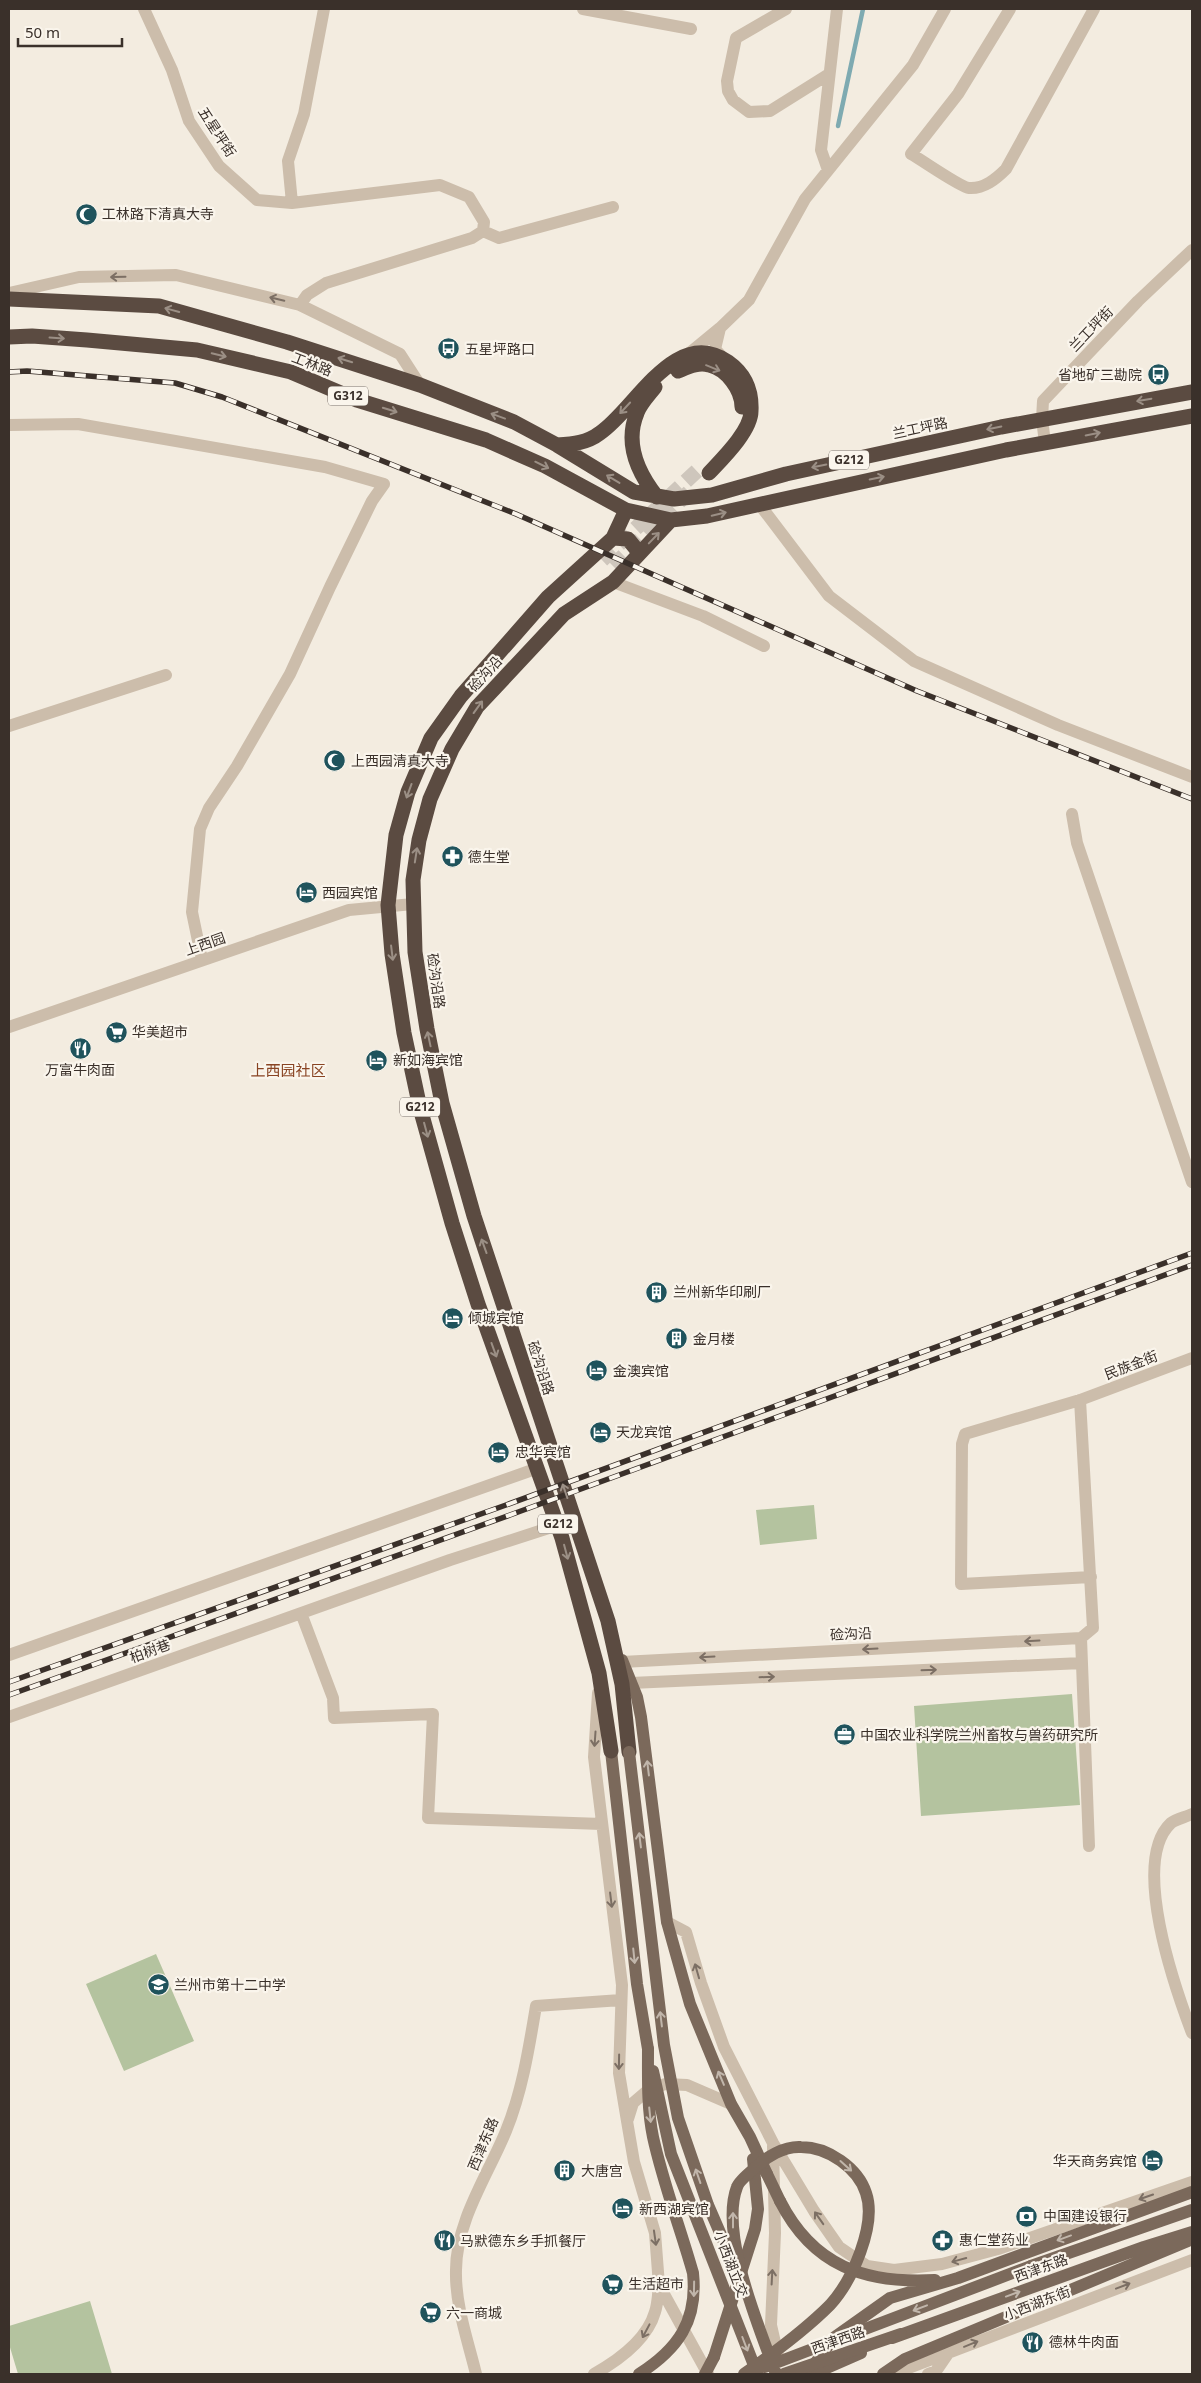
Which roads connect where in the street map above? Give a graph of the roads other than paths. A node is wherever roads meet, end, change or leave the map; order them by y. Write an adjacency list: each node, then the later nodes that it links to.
1 (144, 9): 12 (street, 五星坪街)
2 (324, 9): 12 (street)
3 (583, 9): 9 (street)
4 (786, 9): 10 (street)
5 (837, 9): 10 (street)
6 (945, 9): 11 (street)
7 (1010, 9): 8 (street)
8 (1094, 9)
9 (692, 29)
10 (830, 74): 11 (street)
11 (828, 170): 19 (street)
12 (292, 203): 14 (street, 五星坪街)
13 (613, 208): 14 (street)
14 (483, 231): 18 (street)
15 (1192, 250): 26 (street, 兰工坪街)
16 (9, 293): 18 (street, one-way to 16)
17 (9, 299): 23 (highway, 工林路 / G312, one-way to 17)
18 (300, 305): 23 (street)
19 (720, 328): 21 (street); 22 (street)
20 (9, 337): 32 (highway, 工林路 / G312, one-way to 32)
21 (684, 358): 22 (highway); 29 (highway, one-way to 29)
22 (722, 358): 30 (highway, one-way to 22)
23 (420, 384): 29 (highway, 工林路 / G312, one-way to 23)
24 (1192, 392): 26 (highway, 兰工坪路 / G212, one-way to 26)
25 (1192, 416): 28 (highway, G212, one-way to 25)
26 (1042, 419): 28 (street, 兰工坪街); 30 (highway, 兰工坪路 / G212, one-way to 30)
27 (9, 425): 45 (street)
28 (1045, 443): 31 (highway, G212, one-way to 28)
29 (557, 445): 30 (highway, 工林路 / G312, one-way to 29)
30 (657, 497)
31 (760, 505): 33 (highway, G212, one-way to 31); 41 (street)
32 (626, 510): 33 (highway, 工林路 / G312); 34 (highway, 硷沟沿 / G212)
33 (670, 520): 35 (highway, one-way to 33)
34 (613, 538): 35 (highway); 38 (highway, 硷沟沿 / G212)
35 (637, 555): 36 (highway)
36 (609, 569): 37 (street); 38 (highway); 43 (highway, 硷沟沿 / G212, one-way to 36)
37 (764, 646)
38 (491, 663): 44 (highway, 硷沟沿 / G212, one-way to 44)
39 (166, 675): 40 (street)
40 (9, 726)
41 (1192, 777)
42 (1072, 814): 47 (street)
43 (413, 904): 44 (street, 上西园); 54 (highway, 硷沟沿路 / G212, one-way to 43)
44 (388, 905): 45 (street, 上西园); 50 (highway, G212, one-way to 50)
45 (202, 960): 46 (street, 上西园)
46 (9, 1027)
47 (1192, 1182)
48 (1192, 1358): 49 (street, 民族金街)
49 (1080, 1400): 52 (street); 52 (street, 民族金街)
50 (538, 1468): 51 (highway, G212); 56 (street)
51 (558, 1525): 53 (street, 柏树巷); 59 (highway, G212, one-way to 59)
52 (1091, 1578): 55 (street)
53 (301, 1613): 61 (street, 柏树巷); 65 (street)
54 (612, 1637): 57 (main road); 63 (highway, 硷沟沿路 / G212)
55 (1081, 1638): 57 (street, 硷沟沿, one-way to 57); 58 (street)
56 (9, 1655)
57 (622, 1662): 60 (main road)
58 (1082, 1663): 60 (street, one-way to 58); 66 (street)
59 (599, 1673): 62 (highway, G212); 65 (street, one-way to 65)
60 (631, 1683): 67 (main road, one-way to 60)
61 (9, 1717)
62 (611, 1751): 70 (main road, G212, one-way to 70)
63 (629, 1752): 85 (main road, one-way to 63, bridge)
64 (1192, 1814): 69 (street)
65 (602, 1824): 68 (street, one-way to 68)
66 (1088, 1846)
67 (667, 1922): 71 (main road, one-way to 67); 74 (street, one-way to 67)
68 (621, 2000): 72 (street, one-way to 72); 88 (street, 西津东路)
69 (1192, 2033)
70 (648, 2049): 90 (main road, one-way to 90, bridge); 93 (main road, 小西湖立交, one-way to 93, bridge)
71 (731, 2104): 72 (street); 73 (main road)
72 (627, 2121): 84 (street, one-way to 84)
73 (750, 2137): 83 (main road, bridge); 91 (main road, bridge)
74 (773, 2143): 80 (street, one-way to 74); 95 (street, one-way to 74)
75 (1192, 2182): 80 (street, one-way to 80)
76 (1192, 2192): 83 (main road, one-way to 83)
77 (1192, 2210): 92 (main road, one-way to 92, bridge)
78 (1192, 2232): 81 (main road, 西津东路)
79 (1192, 2239): 81 (main road)
80 (998, 2249): 83 (street)
81 (1144, 2252): 86 (main road, 西津东路, one-way to 81); 98 (main road)
82 (1192, 2260): 87 (street, 小西湖东街, one-way to 82)
83 (958, 2278): 96 (main road)
84 (660, 2285): 89 (street, one-way to 89); 91 (street)
85 (751, 2302): 92 (main road, one-way to 92, bridge); 94 (main road, 小西湖立交, bridge)
86 (901, 2334): 95 (main road, 西津西路, bridge); 97 (main road, bridge)
87 (949, 2352): 99 (street, 小西湖东街); 100 (street)
88 (476, 2374)
89 (594, 2374)
90 (639, 2374)
91 (707, 2374)
92 (745, 2374)
93 (757, 2374)
94 (776, 2374)
95 (783, 2374)
96 (807, 2374)
97 (813, 2374)
98 (884, 2374)
99 (893, 2374)
100 (928, 2374)

